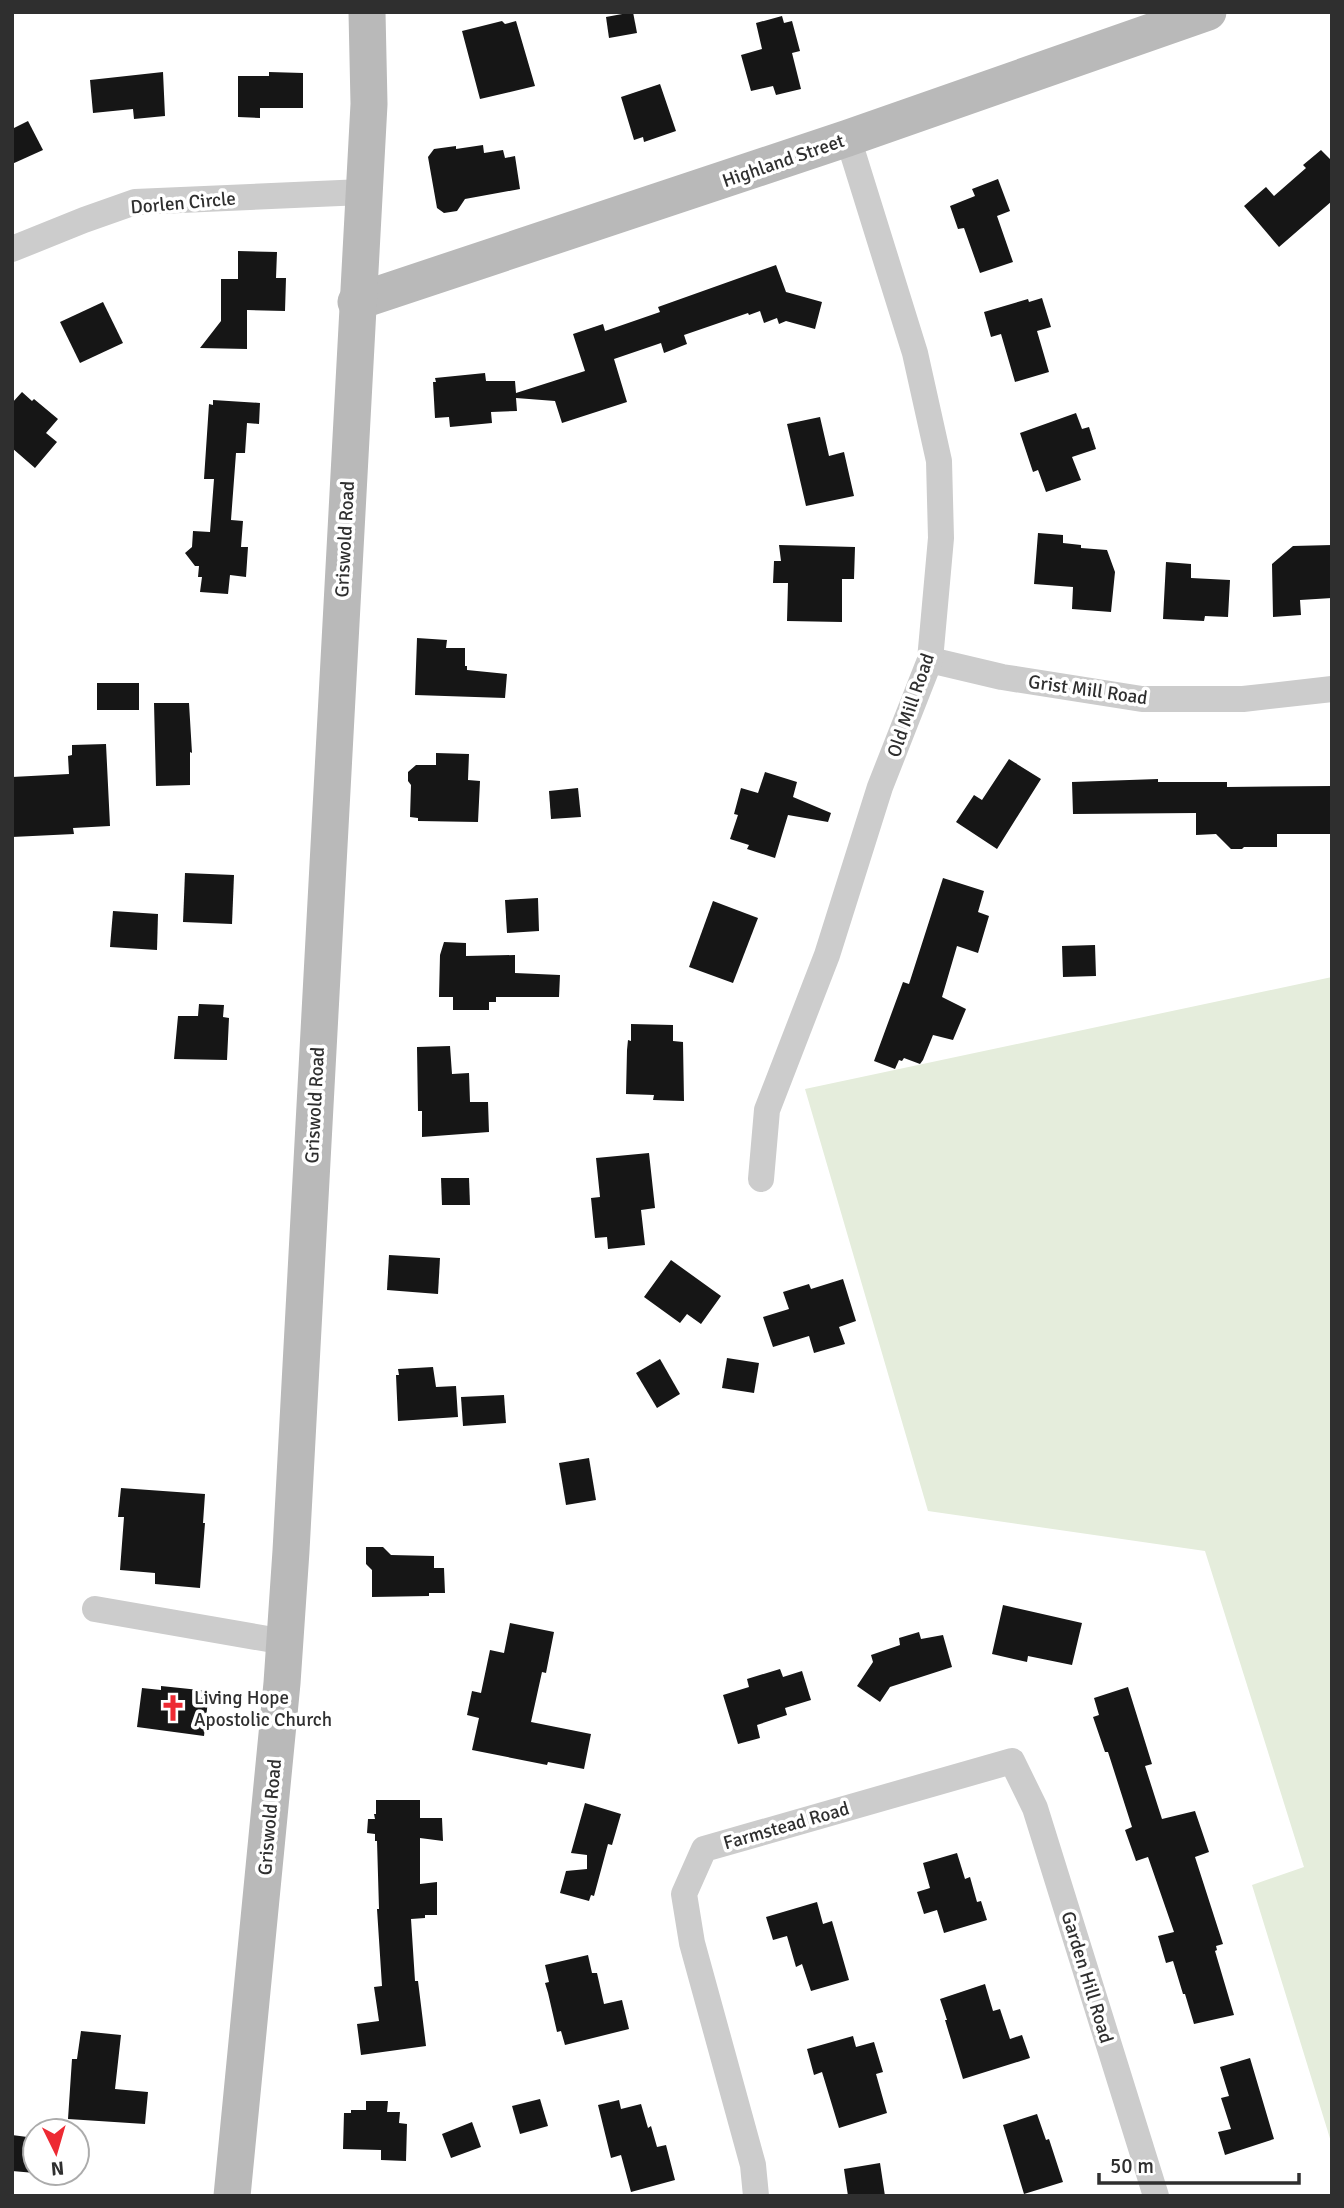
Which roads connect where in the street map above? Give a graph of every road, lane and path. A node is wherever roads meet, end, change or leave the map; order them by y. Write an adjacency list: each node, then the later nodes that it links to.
1 (367, 12): 4 (street, Griswold Road)
2 (1208, 12): 3 (street, Highland Street)
3 (848, 138): 6 (street, Highland Street); 7 (street, Old Mill Road)
4 (363, 192): 5 (street, Dorlen Circle); 6 (street, Griswold Road)
5 (12, 250)
6 (356, 302): 11 (street, Griswold Road)
7 (930, 660): 8 (street, Grist Mill Road); 9 (street, Old Mill Road)
8 (1332, 689)
9 (761, 1179)
10 (95, 1609): 11 (street)
11 (285, 1642): 13 (street, Griswold Road)
12 (1013, 1760): 14 (street, Farmstead Road); 15 (street, Garden Hill Road)
13 (232, 2196)
14 (755, 2196)
15 (1156, 2196)

